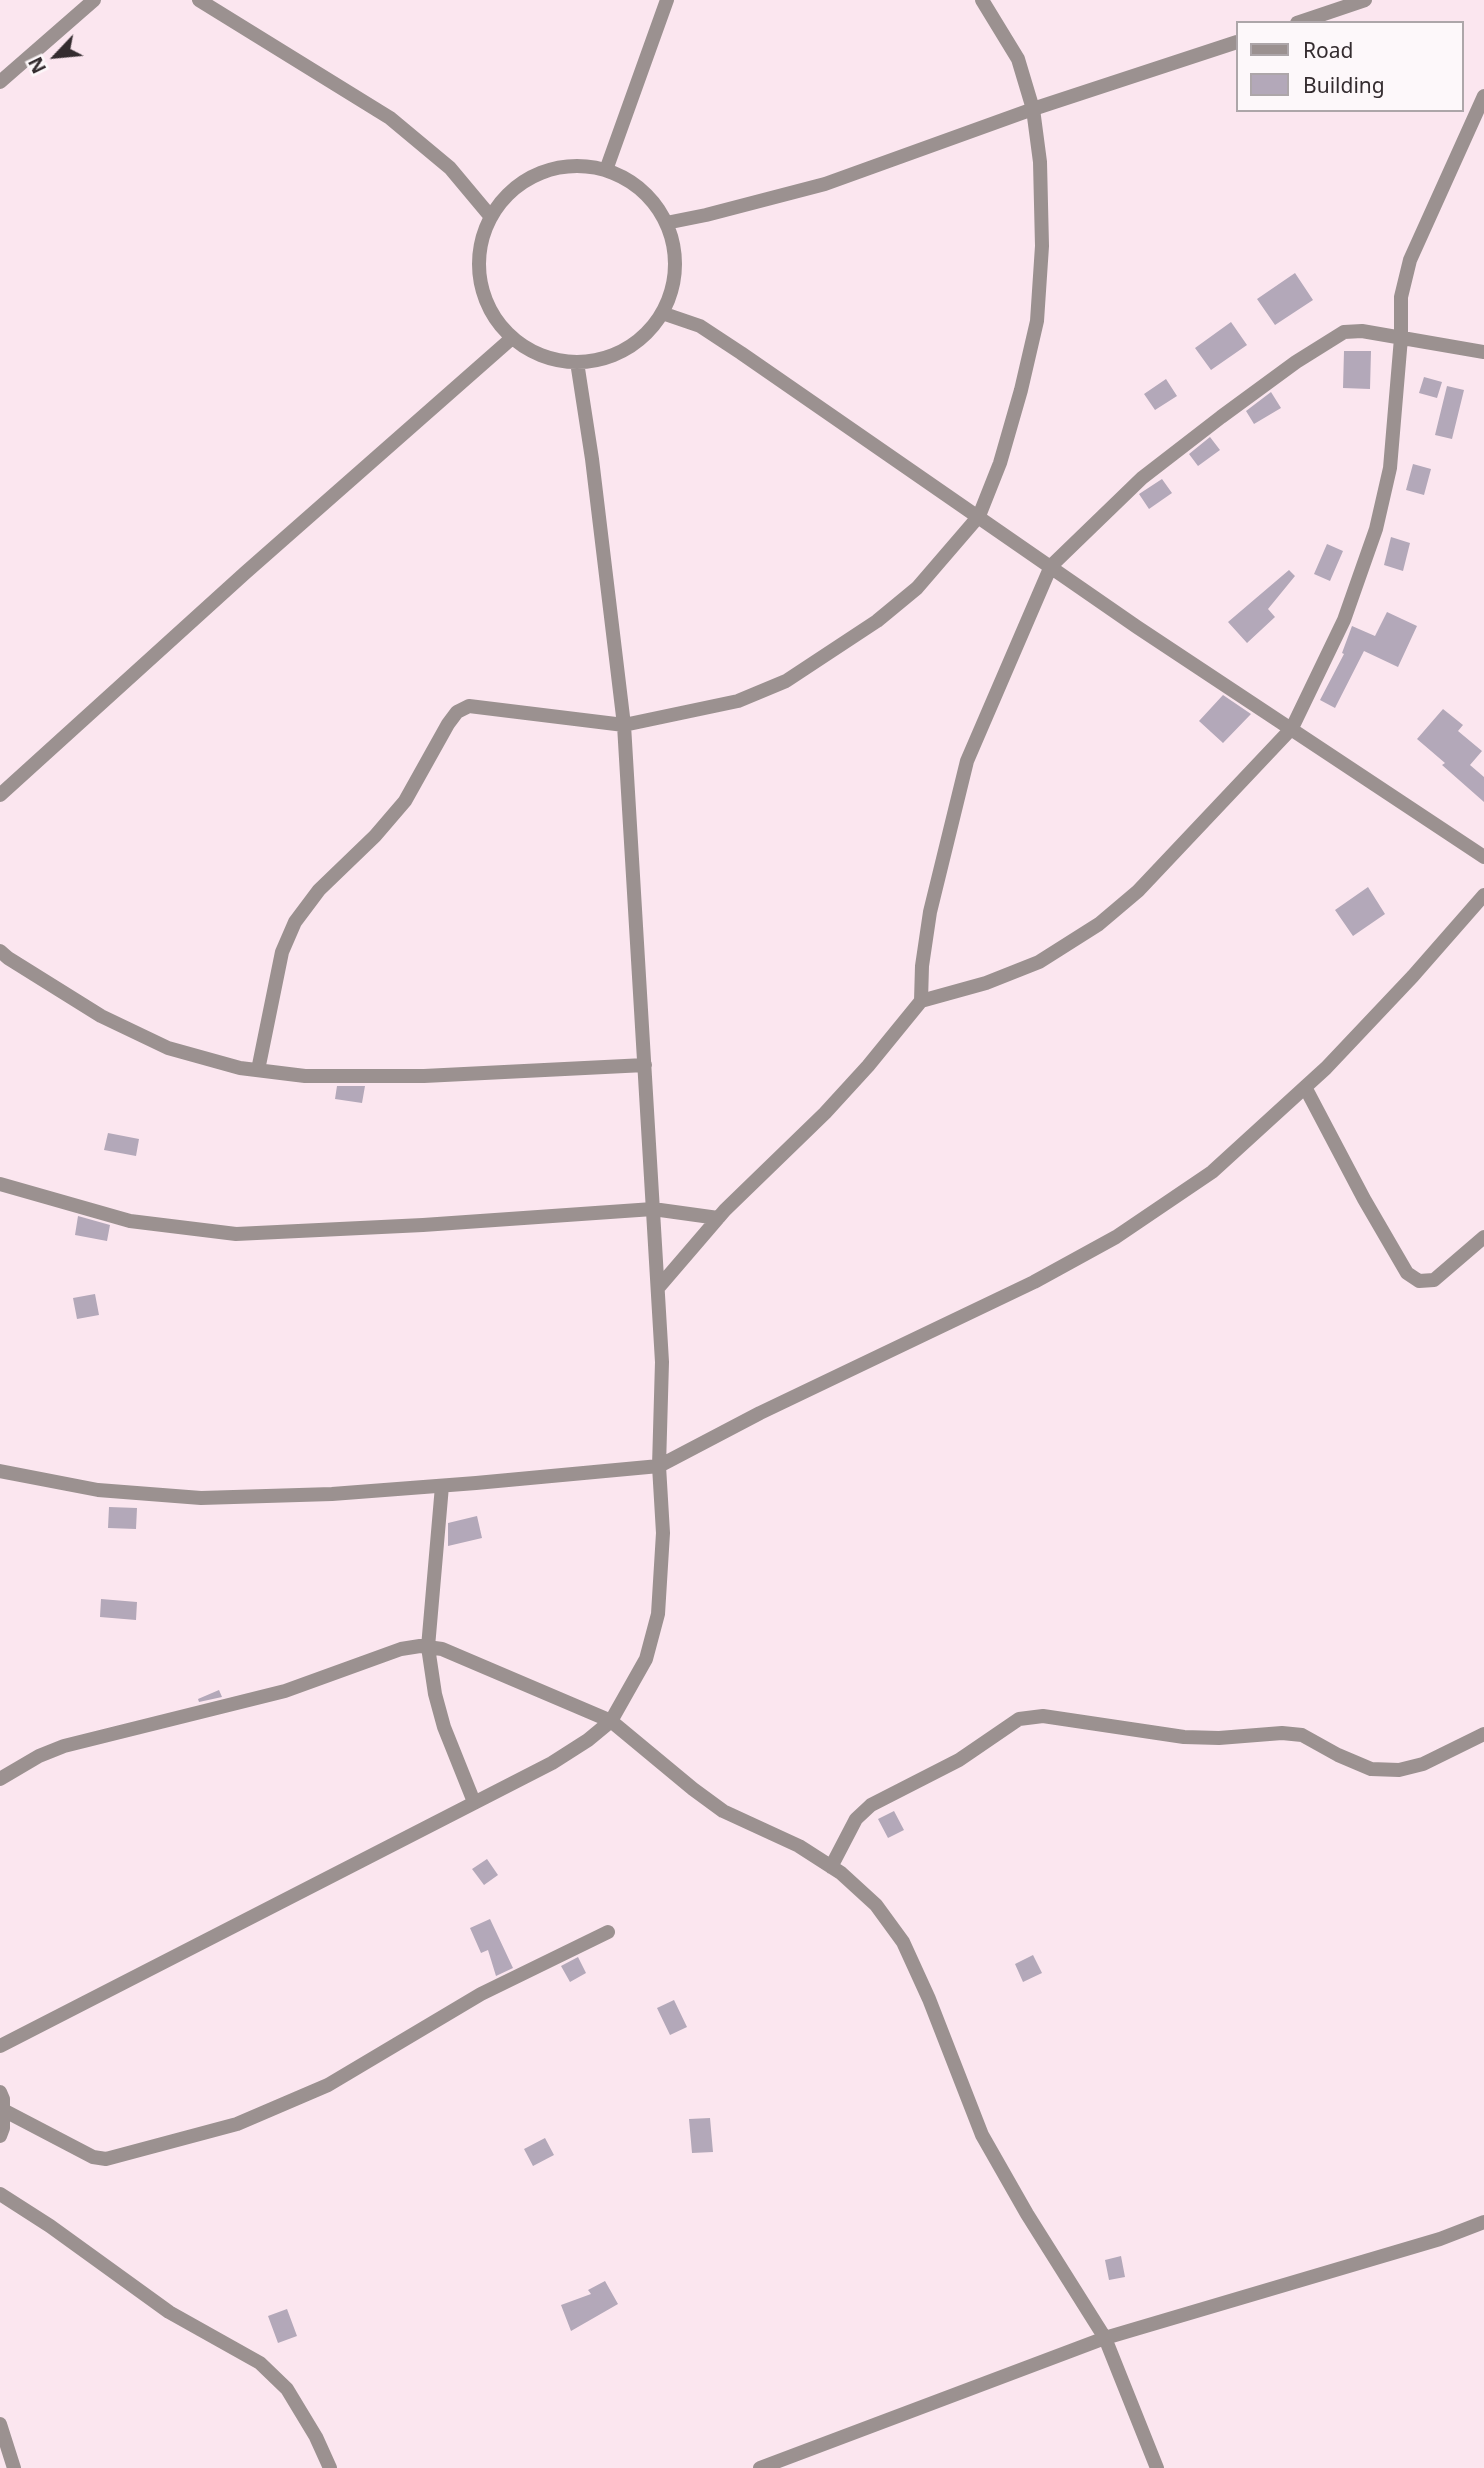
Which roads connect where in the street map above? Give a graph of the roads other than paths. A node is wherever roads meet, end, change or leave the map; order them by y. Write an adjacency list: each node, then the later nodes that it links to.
1 (94, 0): 9 (street)
2 (199, 0): 13 (street)
3 (667, 0): 12 (street)
4 (982, 0): 11 (street)
5 (1365, 0): 6 (street)
6 (1340, 4): 7 (street)
7 (1302, 21)
8 (1236, 42): 11 (street)
9 (0, 82)
10 (1484, 96): 17 (street)
11 (1033, 110): 14 (street); 20 (street)
12 (606, 170): 13 (street); 14 (street)
13 (491, 217): 16 (street)
14 (666, 223): 15 (street)
15 (662, 313): 19 (street); 20 (street)
16 (512, 338): 19 (street); 24 (street)
17 (1401, 338): 18 (street); 21 (street); 23 (street)
18 (1484, 352)
19 (577, 362): 22 (street)
20 (979, 516): 21 (street); 22 (street)
21 (1051, 566): 23 (street); 28 (street)
22 (624, 725): 29 (street); 30 (street)
23 (1292, 727): 25 (street); 28 (street)
24 (0, 795)
25 (1484, 857)
26 (1484, 895): 31 (street)
27 (0, 951): 30 (street)
28 (921, 1001): 34 (street)
29 (645, 1065): 30 (street); 33 (street)
30 (258, 1070)
31 (1305, 1087): 35 (street); 37 (street)
32 (0, 1184): 33 (street)
33 (653, 1209): 34 (street); 36 (street)
34 (718, 1218): 36 (street)
35 (1484, 1237)
36 (658, 1289): 37 (street)
37 (659, 1465): 39 (street); 41 (street)
38 (0, 1471): 39 (street)
39 (442, 1486): 40 (street)
40 (428, 1647): 41 (street); 43 (street); 44 (street)
41 (611, 1721): 44 (street); 45 (street)
42 (1484, 1734): 45 (street)
43 (0, 1779)
44 (474, 1802): 47 (street)
45 (831, 1867): 53 (street)
46 (608, 1932): 49 (street)
47 (0, 2046)
48 (0, 2092): 49 (street)
49 (3, 2110): 50 (street)
50 (0, 2136)
51 (1, 2196): 56 (street)
52 (1484, 2222): 53 (street)
53 (1105, 2338): 57 (street); 58 (street)
54 (0, 2424): 55 (street)
55 (14, 2468)
56 (330, 2468)
57 (760, 2468)
58 (1157, 2468)

